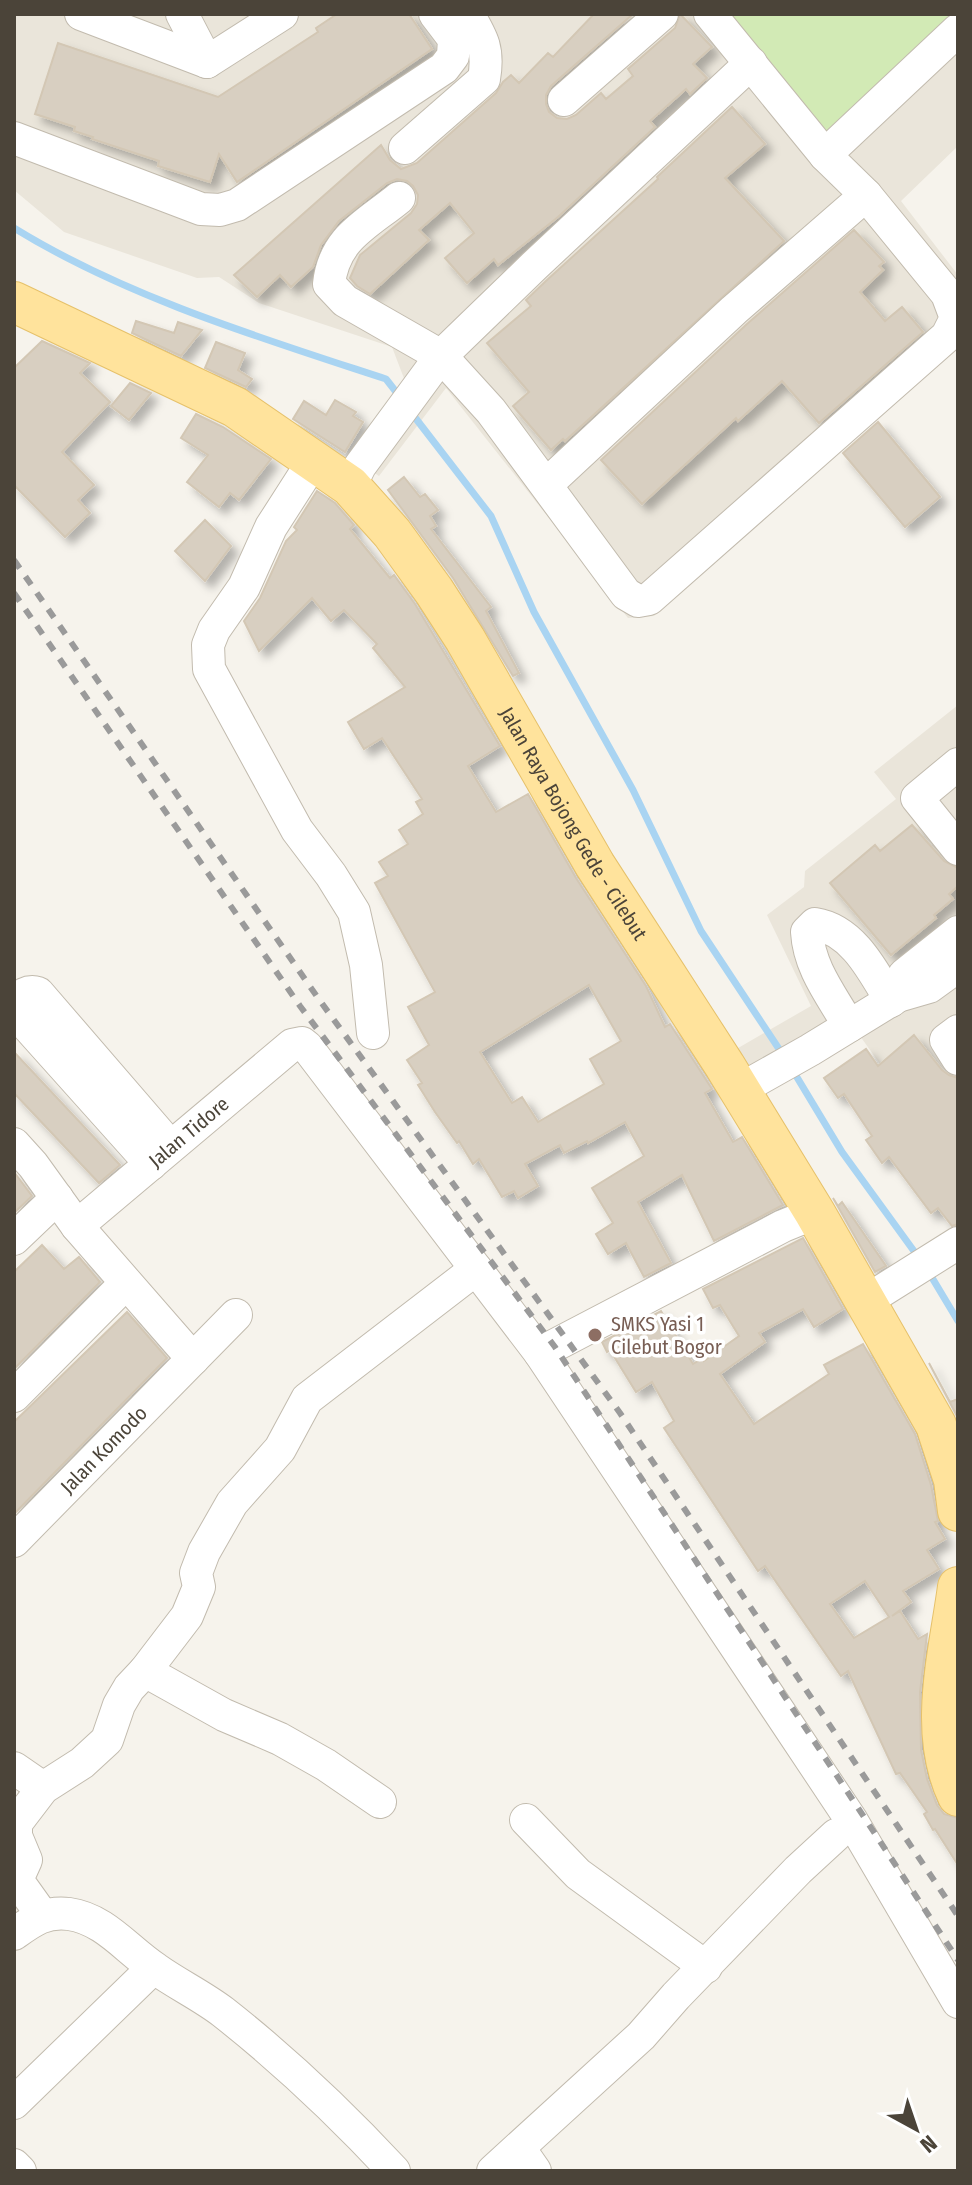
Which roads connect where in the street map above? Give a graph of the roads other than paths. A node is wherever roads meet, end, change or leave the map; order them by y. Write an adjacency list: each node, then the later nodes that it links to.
1 (81, 14): 9 (street)
2 (182, 14): 9 (street)
3 (282, 14): 9 (street)
4 (435, 14): 12 (street)
5 (468, 14): 13 (street)
6 (662, 14): 11 (street)
7 (710, 14): 10 (street)
8 (958, 30): 14 (street)
9 (207, 62)
10 (751, 63): 14 (street); 18 (street)
11 (564, 100)
12 (14, 138)
13 (405, 148)
14 (825, 155): 15 (street)
15 (866, 195): 21 (street); 21 (street)
16 (399, 198): 18 (street)
17 (14, 302): 19 (main road, Jalan Raya Bojong Gede - Cilebut)
18 (441, 356): 20 (street); 21 (street)
19 (314, 460): 20 (main road, Jalan Raya Bojong Gede - Cilebut); 31 (street)
20 (355, 476): 33 (main road, Jalan Raya Bojong Gede - Cilebut)
21 (547, 484)
22 (958, 764): 23 (street)
23 (958, 849)
24 (958, 932): 26 (street)
25 (958, 966): 26 (street)
26 (894, 998): 29 (street); 29 (street)
27 (14, 1003): 35 (street)
28 (14, 1011): 35 (street)
29 (849, 1026): 33 (street)
30 (958, 1031): 32 (street)
31 (373, 1033)
32 (958, 1059)
33 (745, 1087): 37 (main road, Jalan Raya Bojong Gede - Cilebut)
34 (14, 1144): 36 (street)
35 (160, 1155): 38 (street, Jalan Tidore); 41 (street, Jalan Tidore)
36 (57, 1198): 38 (street); 39 (street)
37 (815, 1213): 43 (main road, Jalan Raya Bojong Gede - Cilebut); 45 (street)
38 (77, 1226): 42 (street)
39 (14, 1239)
40 (957, 1243): 43 (street)
41 (476, 1269): 45 (street); 51 (street)
42 (126, 1283): 46 (street); 47 (street)
43 (878, 1288): 48 (main road, Jalan Raya Bojong Gede - Cilebut)
44 (236, 1315): 46 (street, Jalan Komodo)
45 (540, 1353): 63 (street)
46 (193, 1359): 49 (street, Jalan Komodo)
47 (14, 1396)
48 (958, 1511)
49 (14, 1541)
50 (958, 1587): 54 (main road)
51 (145, 1671): 53 (street); 55 (street)
52 (14, 1768): 53 (street)
53 (43, 1788): 57 (street)
54 (958, 1796)
55 (380, 1802)
56 (526, 1820): 61 (street)
57 (15, 1825): 59 (street)
58 (836, 1835): 61 (street)
59 (42, 1915): 60 (street); 62 (street)
60 (14, 1934)
61 (706, 1967): 65 (street)
62 (153, 1968): 64 (street); 68 (street)
63 (958, 2002)
64 (14, 2103)
65 (527, 2160): 69 (street)
66 (14, 2165): 67 (street)
67 (20, 2171)
68 (394, 2171)
69 (493, 2171)

